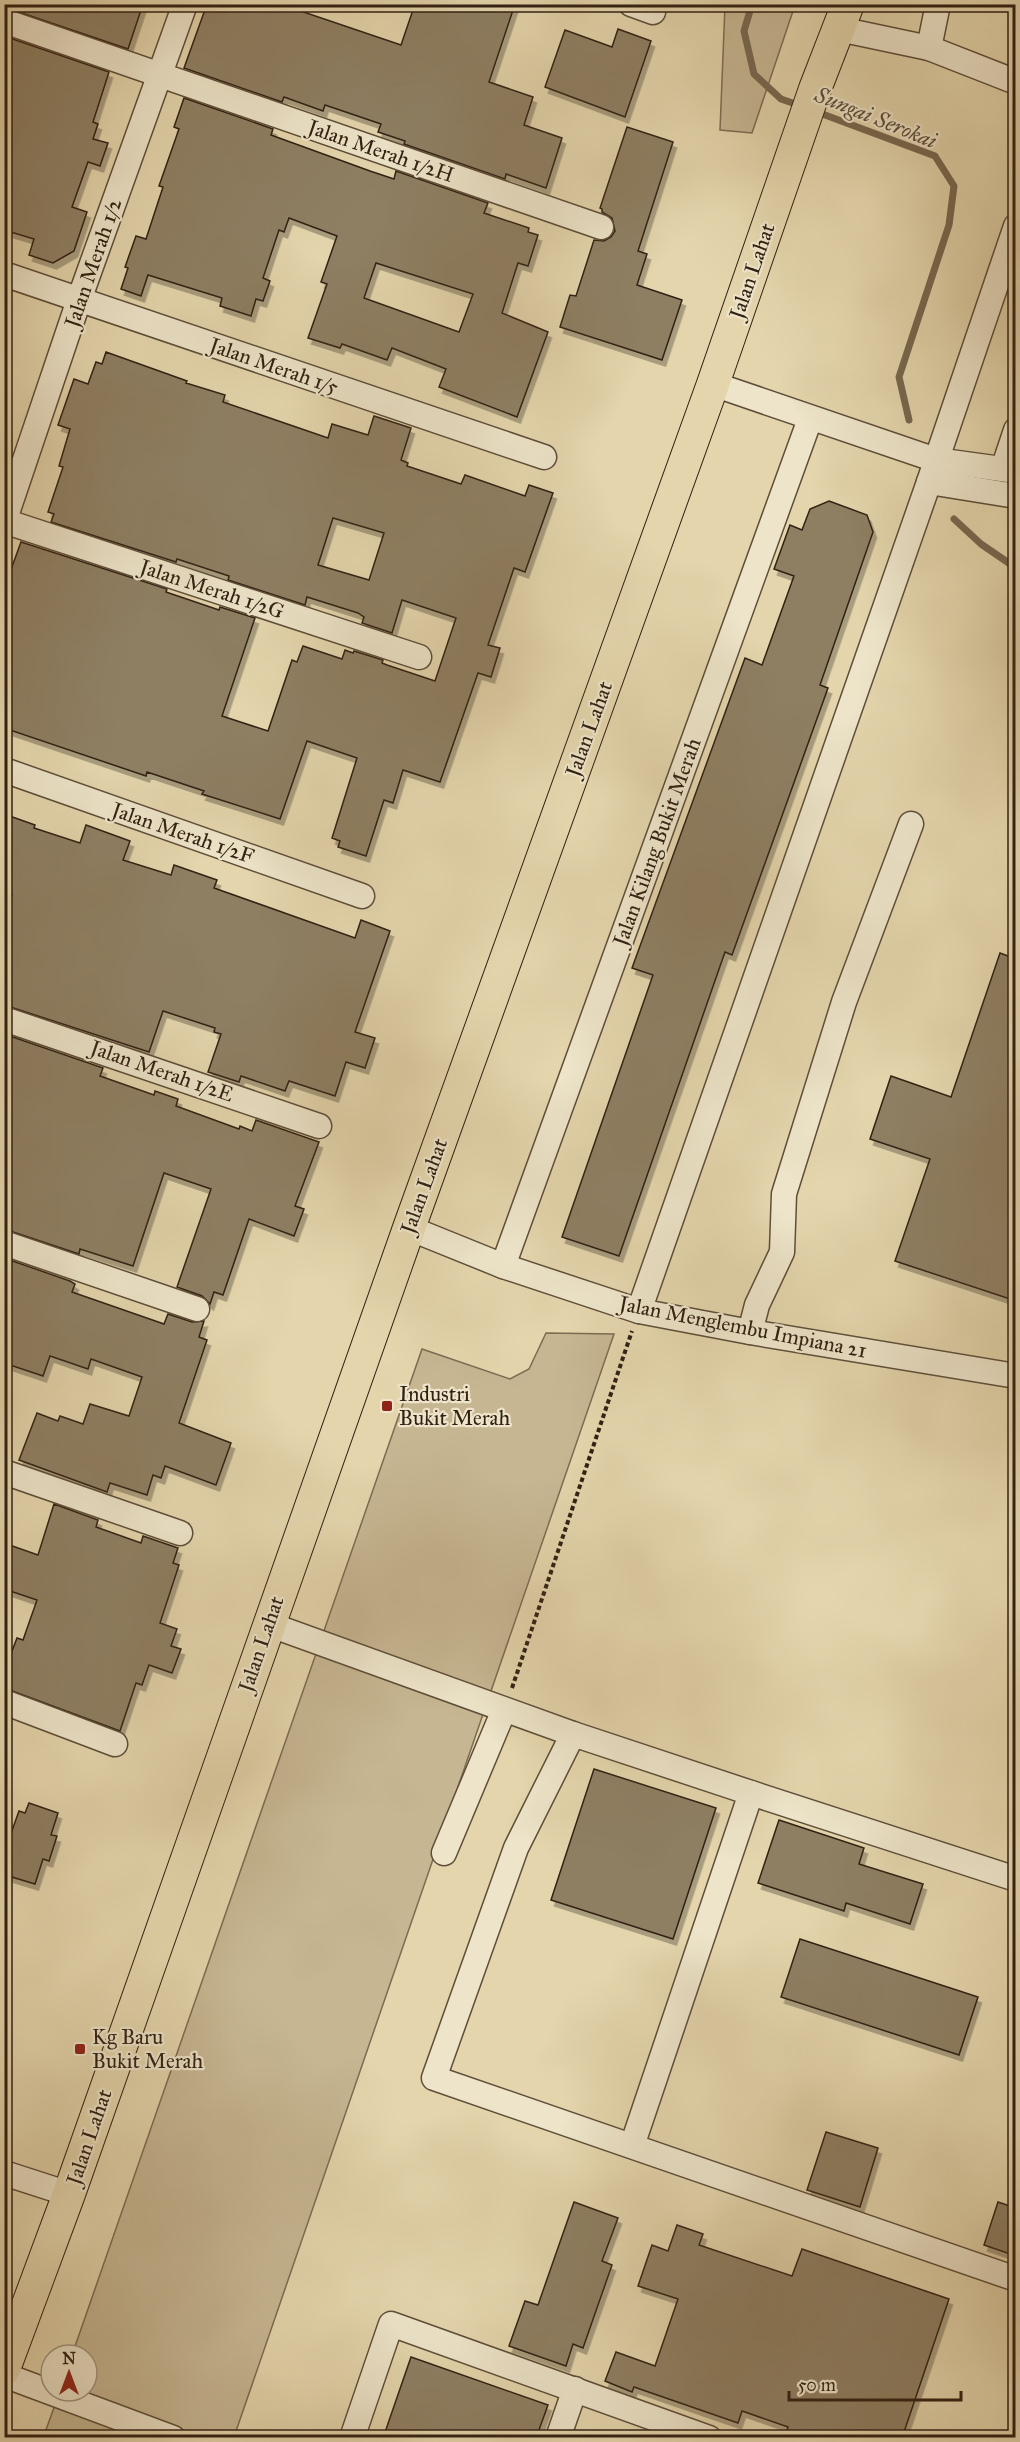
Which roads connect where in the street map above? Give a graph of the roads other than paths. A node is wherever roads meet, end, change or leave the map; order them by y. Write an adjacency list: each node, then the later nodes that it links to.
1 (185, 4): 6 (street, Jalan Merah 1/2)
2 (938, 4): 5 (street)
3 (844, 17): 5 (street); 12 (main road, Jalan Lahat)
4 (4, 21): 6 (street, Jalan Merah 1/2H)
5 (929, 48): 7 (street)
6 (160, 75): 9 (street, Jalan Merah 1/2H); 11 (street, Jalan Merah 1/2)
7 (1016, 82)
8 (1016, 226): 16 (street)
9 (601, 227)
10 (4, 274): 11 (street, Jalan Merah 1/5)
11 (79, 300): 15 (street, Jalan Merah 1/5); 20 (street, Jalan Merah 1/2)
12 (712, 384): 13 (street); 27 (main road, Jalan Lahat)
13 (810, 419): 16 (street); 29 (street, Jalan Kilang Bukit Merah)
14 (1016, 430): 17 (street)
15 (544, 457)
16 (936, 459): 17 (street); 18 (street)
17 (1009, 470)
18 (929, 482): 19 (street); 31 (street)
19 (1016, 496)
20 (5, 522): 21 (street, Jalan Merah 1/2G)
21 (419, 657)
22 (4, 770): 24 (street, Jalan Merah 1/2F)
23 (911, 824): 32 (street)
24 (362, 896)
25 (4, 1018): 26 (street, Jalan Merah 1/2E)
26 (319, 1126)
27 (409, 1228): 29 (street, Jalan Menglembu Impiana 21); 36 (main road, Jalan Lahat)
28 (4, 1243): 30 (street)
29 (503, 1266): 31 (street, Jalan Menglembu Impiana 21)
30 (197, 1309)
31 (639, 1311): 32 (street, Jalan Menglembu Impiana 21)
32 (750, 1332): 33 (street, Jalan Menglembu Impiana 21)
33 (1016, 1376)
34 (4, 1472): 35 (street)
35 (180, 1533)
36 (268, 1624): 38 (street); 46 (main road, Jalan Lahat)
37 (4, 1702): 40 (street)
38 (504, 1710): 39 (street); 42 (street)
39 (573, 1734): 41 (street); 44 (street)
40 (115, 1744)
41 (751, 1793): 43 (street); 44 (street)
42 (444, 1853)
43 (1016, 1879)
44 (632, 2146): 47 (street)
45 (4, 2173): 46 (street)
46 (69, 2194): 48 (main road, Jalan Lahat)
47 (1016, 2279)
48 (4, 2369)
49 (4, 2375): 51 (street)
50 (575, 2389): 52 (street); 53 (street); 54 (street)
51 (173, 2438)
52 (352, 2438)
53 (558, 2438)
54 (709, 2438)

